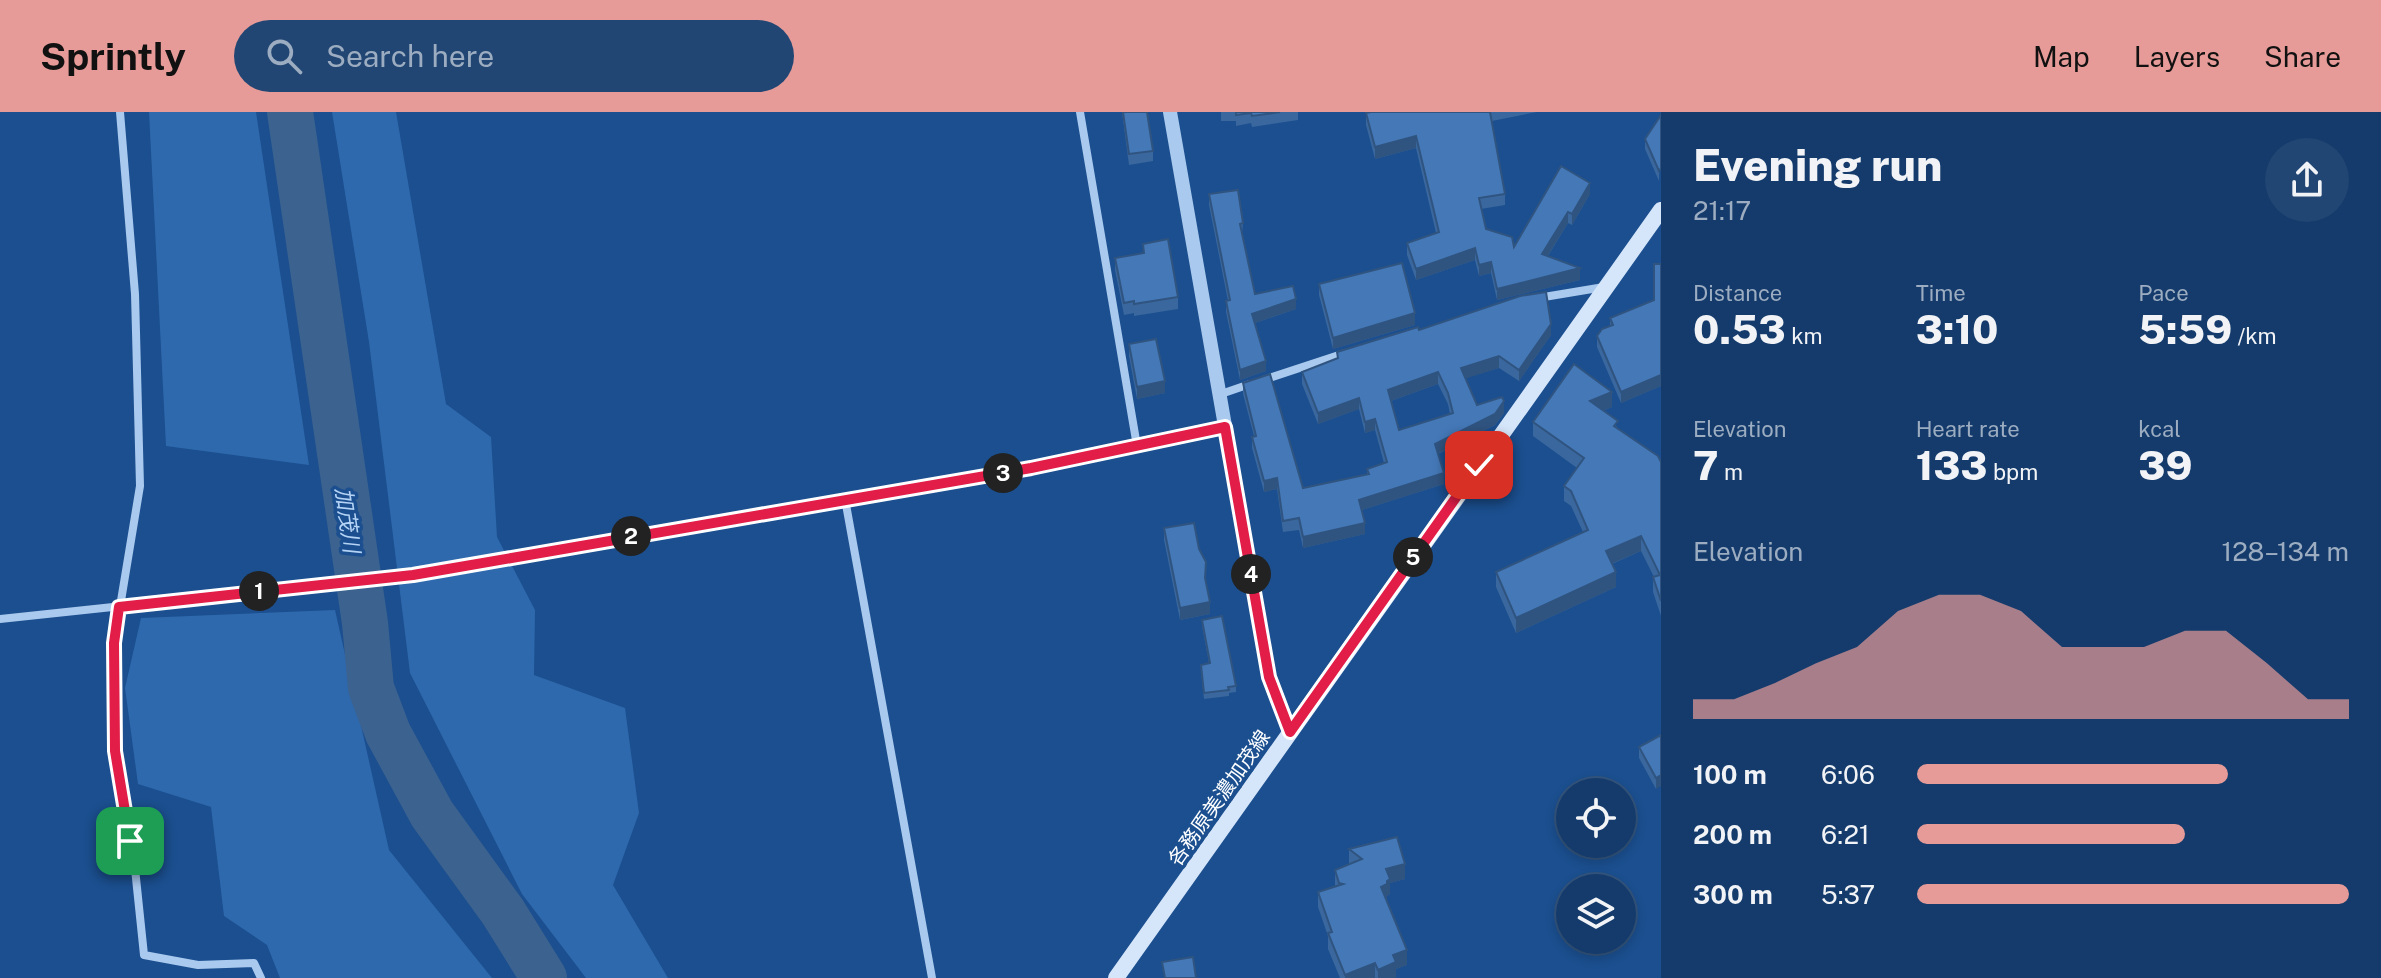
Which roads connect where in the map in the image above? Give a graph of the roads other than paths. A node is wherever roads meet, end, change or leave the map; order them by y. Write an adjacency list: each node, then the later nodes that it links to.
1 (120, 112): 12 (street)
2 (1080, 112): 10 (street)
3 (1170, 112): 8 (street)
4 (1660, 217): 5 (main road, 各務原美濃加茂線)
5 (1605, 287): 6 (street); 14 (main road, 各務原美濃加茂線)
6 (1533, 299)
7 (1359, 349): 8 (street)
8 (1218, 395): 9 (street)
9 (1225, 427): 10 (street); 14 (street)
10 (1137, 446): 11 (street)
11 (845, 499): 12 (street); 16 (street)
12 (119, 607): 13 (street); 15 (street)
13 (0, 619)
14 (1290, 732): 17 (main road, 各務原美濃加茂線)
15 (261, 978)
16 (932, 978)
17 (1116, 978)

